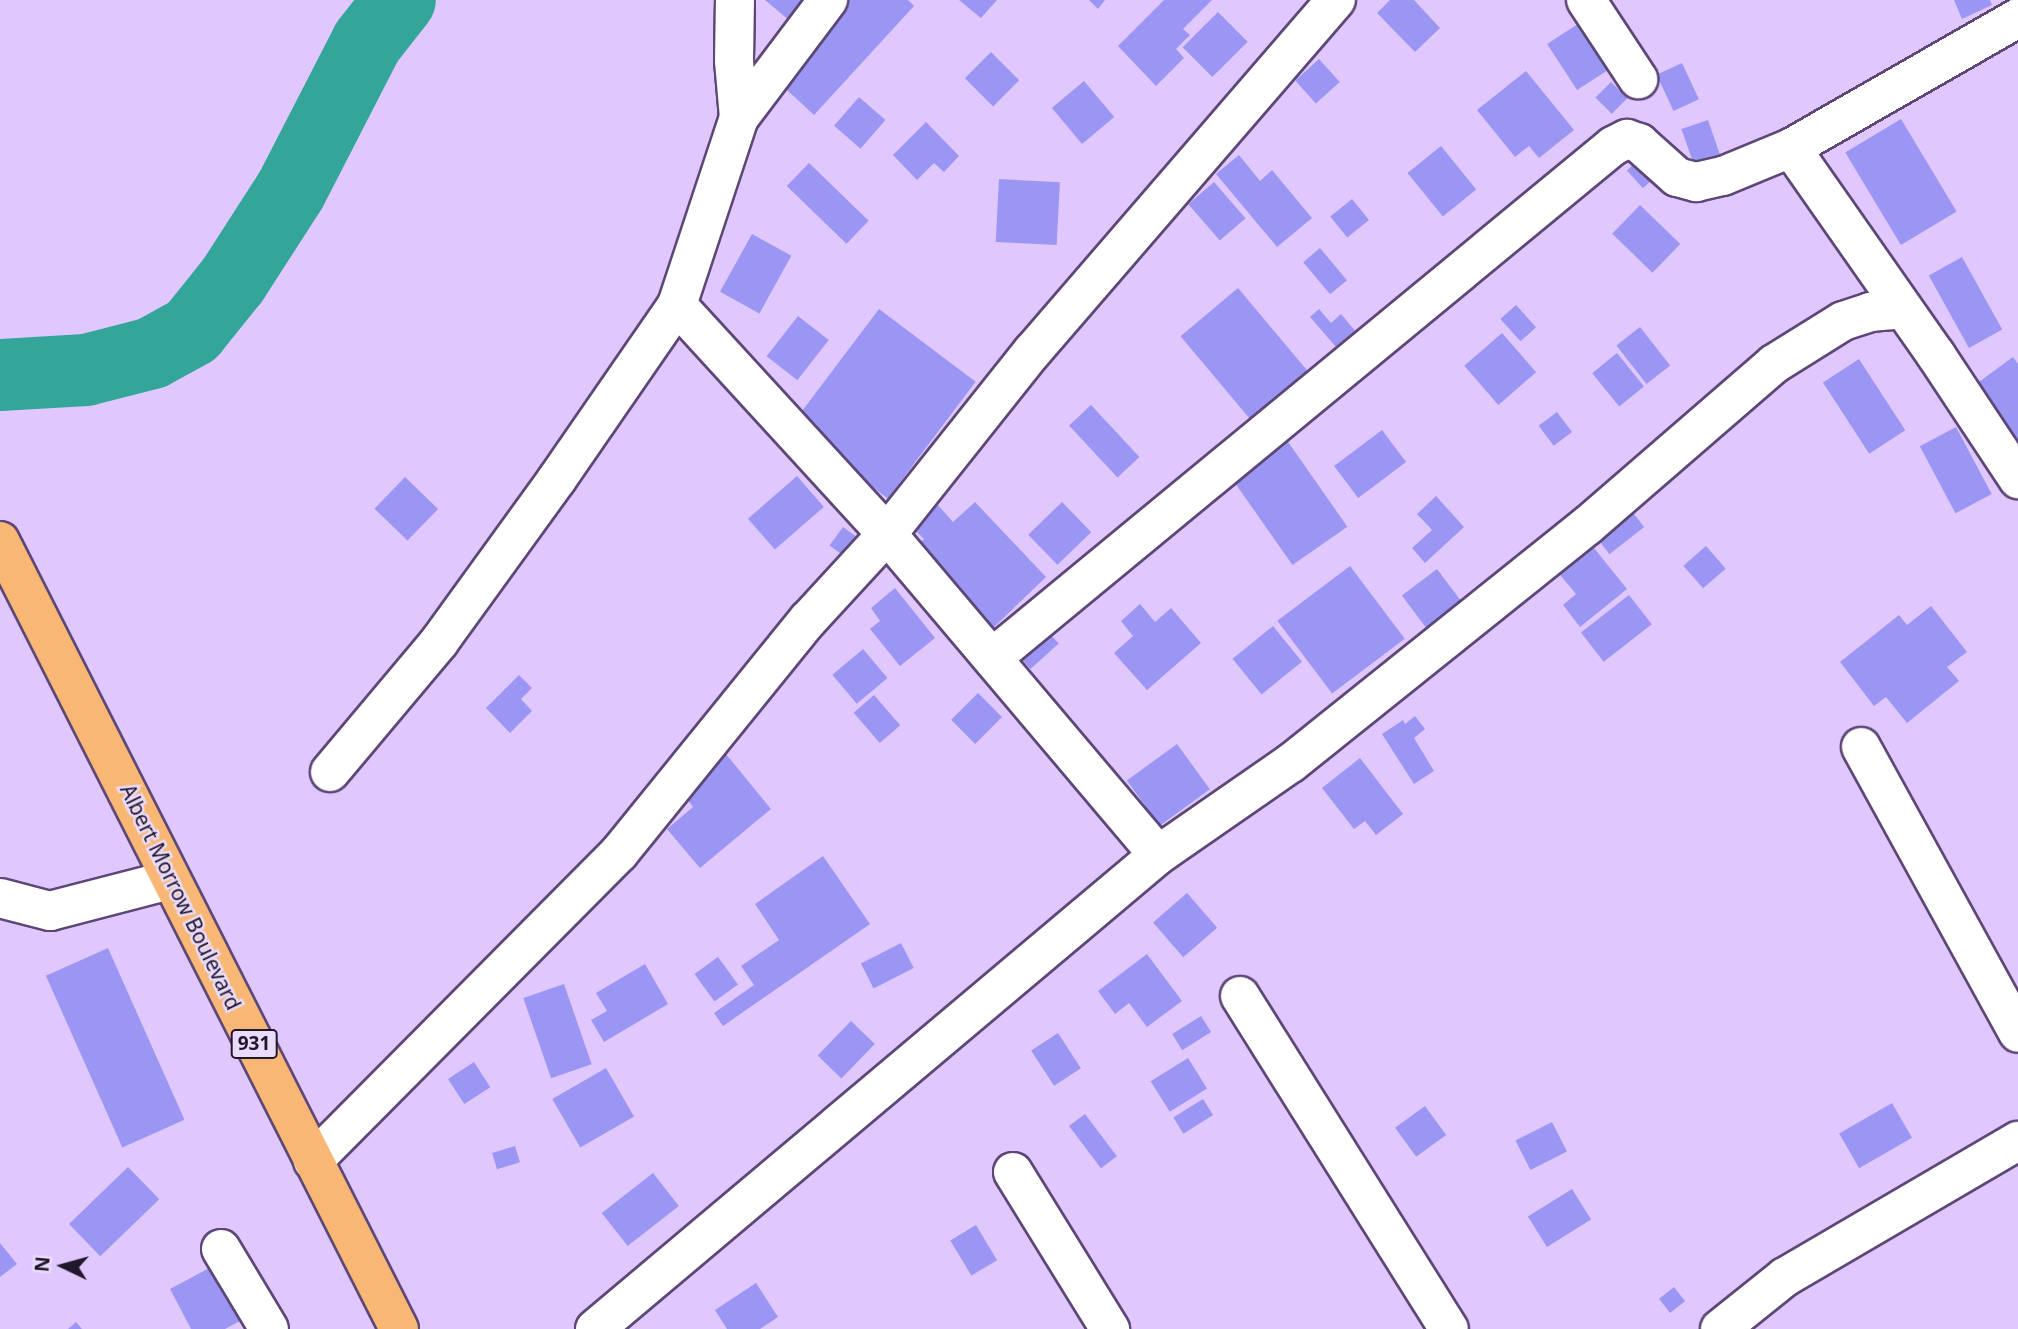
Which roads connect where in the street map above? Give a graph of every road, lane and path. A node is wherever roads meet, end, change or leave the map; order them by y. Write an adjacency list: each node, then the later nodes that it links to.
1 (735, 0): 7 (street)
2 (828, 0): 7 (street)
3 (1336, 0): 12 (street)
4 (1586, 0): 6 (street)
5 (2018, 18): 8 (street)
6 (1638, 79)
7 (739, 118): 9 (street)
8 (1791, 148): 10 (street); 14 (street)
9 (677, 305): 12 (street); 16 (street)
10 (1902, 309): 11 (street); 17 (street)
11 (2018, 479)
12 (887, 534): 14 (street); 23 (street)
13 (0, 541): 18 (highway, Albert Morrow Boulevard / 931)
14 (992, 658): 17 (street)
15 (1861, 747): 21 (street)
16 (330, 772)
17 (1158, 855): 28 (street)
18 (170, 880): 19 (street); 23 (highway, Albert Morrow Boulevard / 931)
19 (2, 904)
20 (1240, 996): 30 (street)
21 (2018, 1033)
22 (2018, 1141): 31 (street)
23 (313, 1160): 27 (highway, Albert Morrow Boulevard / 931)
24 (1013, 1172): 29 (street)
25 (221, 1249): 26 (street)
26 (269, 1329)
27 (399, 1329)
28 (595, 1329)
29 (1110, 1329)
30 (1449, 1329)
31 (1720, 1329)

